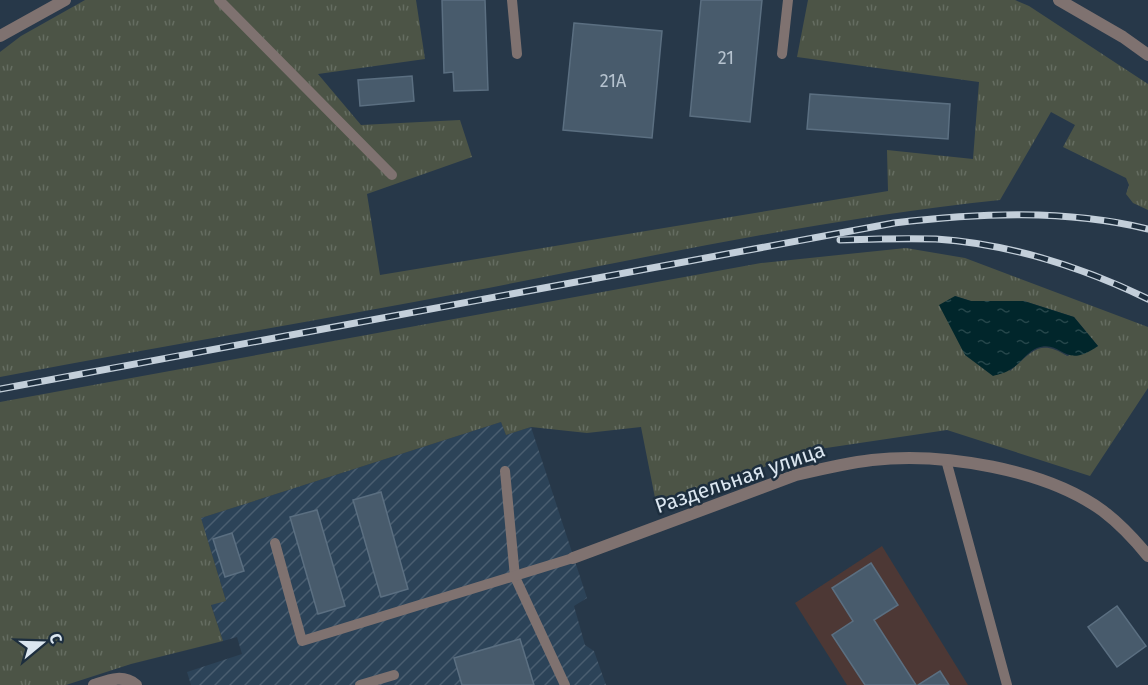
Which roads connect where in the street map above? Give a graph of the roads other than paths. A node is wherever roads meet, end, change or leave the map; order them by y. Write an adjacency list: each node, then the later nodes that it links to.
1 (65, 0): 6 (street)
2 (219, 0): 10 (lane)
3 (512, 0): 7 (lane)
4 (788, 0): 8 (lane)
5 (1059, 0): 9 (street)
6 (0, 36)
7 (517, 54)
8 (782, 54)
9 (1148, 55)
10 (392, 175)
11 (946, 460): 14 (street, Раздельная улица); 15 (street, Раздельная улица); 22 (lane)
12 (505, 471): 16 (lane)
13 (275, 543): 16 (lane)
14 (1148, 556)
15 (573, 558): 16 (lane)
16 (515, 577): 21 (lane)
17 (394, 675): 20 (lane)
18 (94, 685): 19 (street)
19 (136, 685)
20 (360, 685)
21 (565, 685)
22 (1007, 685)

